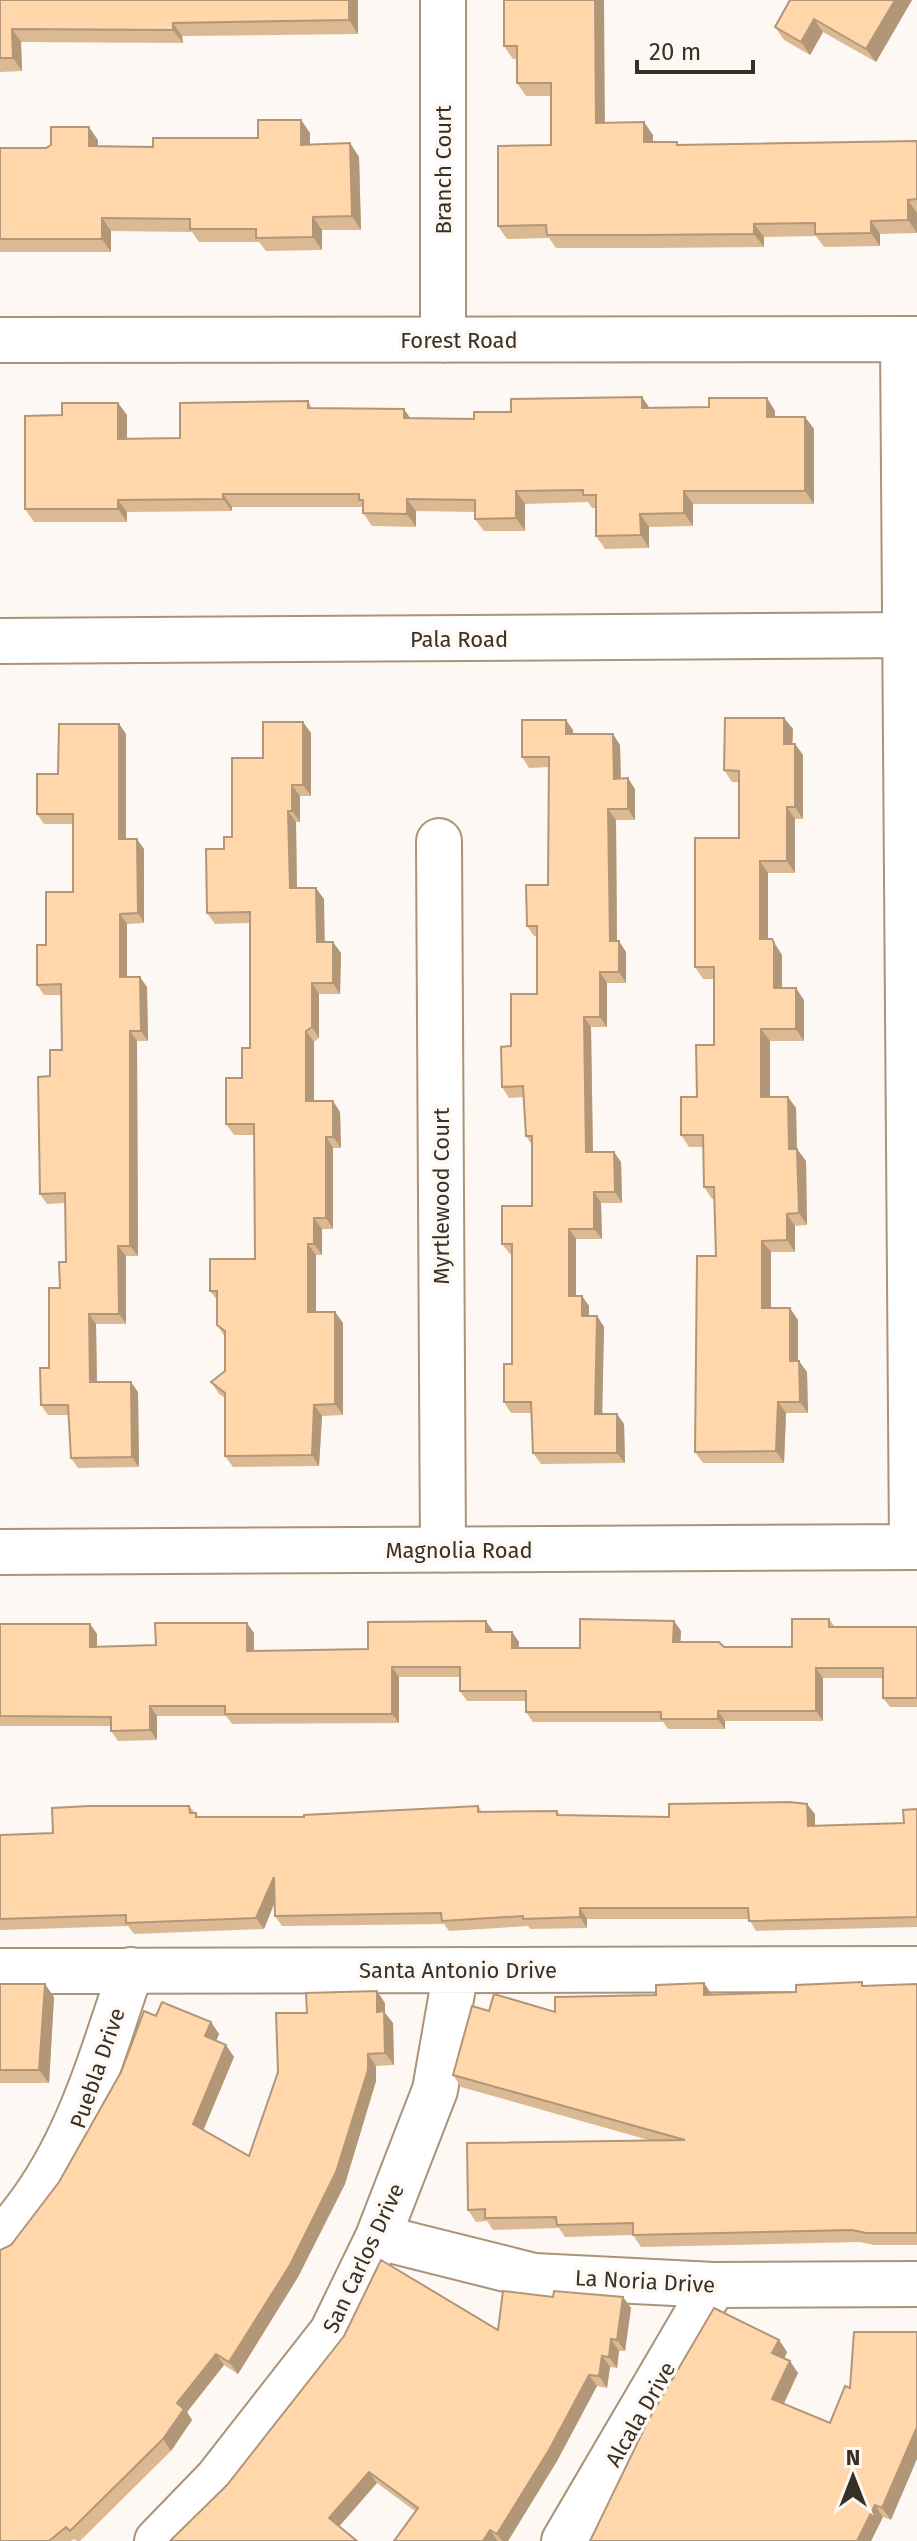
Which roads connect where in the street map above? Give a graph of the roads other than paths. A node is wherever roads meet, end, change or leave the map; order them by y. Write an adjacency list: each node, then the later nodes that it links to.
1 (443, 0): 3 (street, Branch Court)
2 (0, 340): 3 (street, Forest Road)
3 (443, 340): 4 (street, Forest Road)
4 (910, 340): 5 (street)
5 (910, 636): 6 (street, Pala Road); 8 (street)
6 (0, 641)
7 (439, 841): 9 (street, Myrtlewood Court)
8 (914, 1547): 9 (street, Magnolia Road)
9 (443, 1550): 10 (street, Magnolia Road)
10 (0, 1552)
11 (917, 1969): 13 (street, Santa Antonio Drive)
12 (131, 1970): 13 (street, Santa Antonio Drive); 14 (street, Santa Antonio Drive); 16 (street, Puebla Drive)
13 (456, 1970): 15 (street, San Carlos Drive)
14 (0, 1971)
15 (378, 2237): 18 (street, La Noria Drive); 19 (street, San Carlos Drive)
16 (0, 2240)
17 (917, 2284): 18 (street, La Noria Drive)
18 (714, 2285): 20 (street, Alcala Drive)
19 (157, 2541)
20 (564, 2541)

